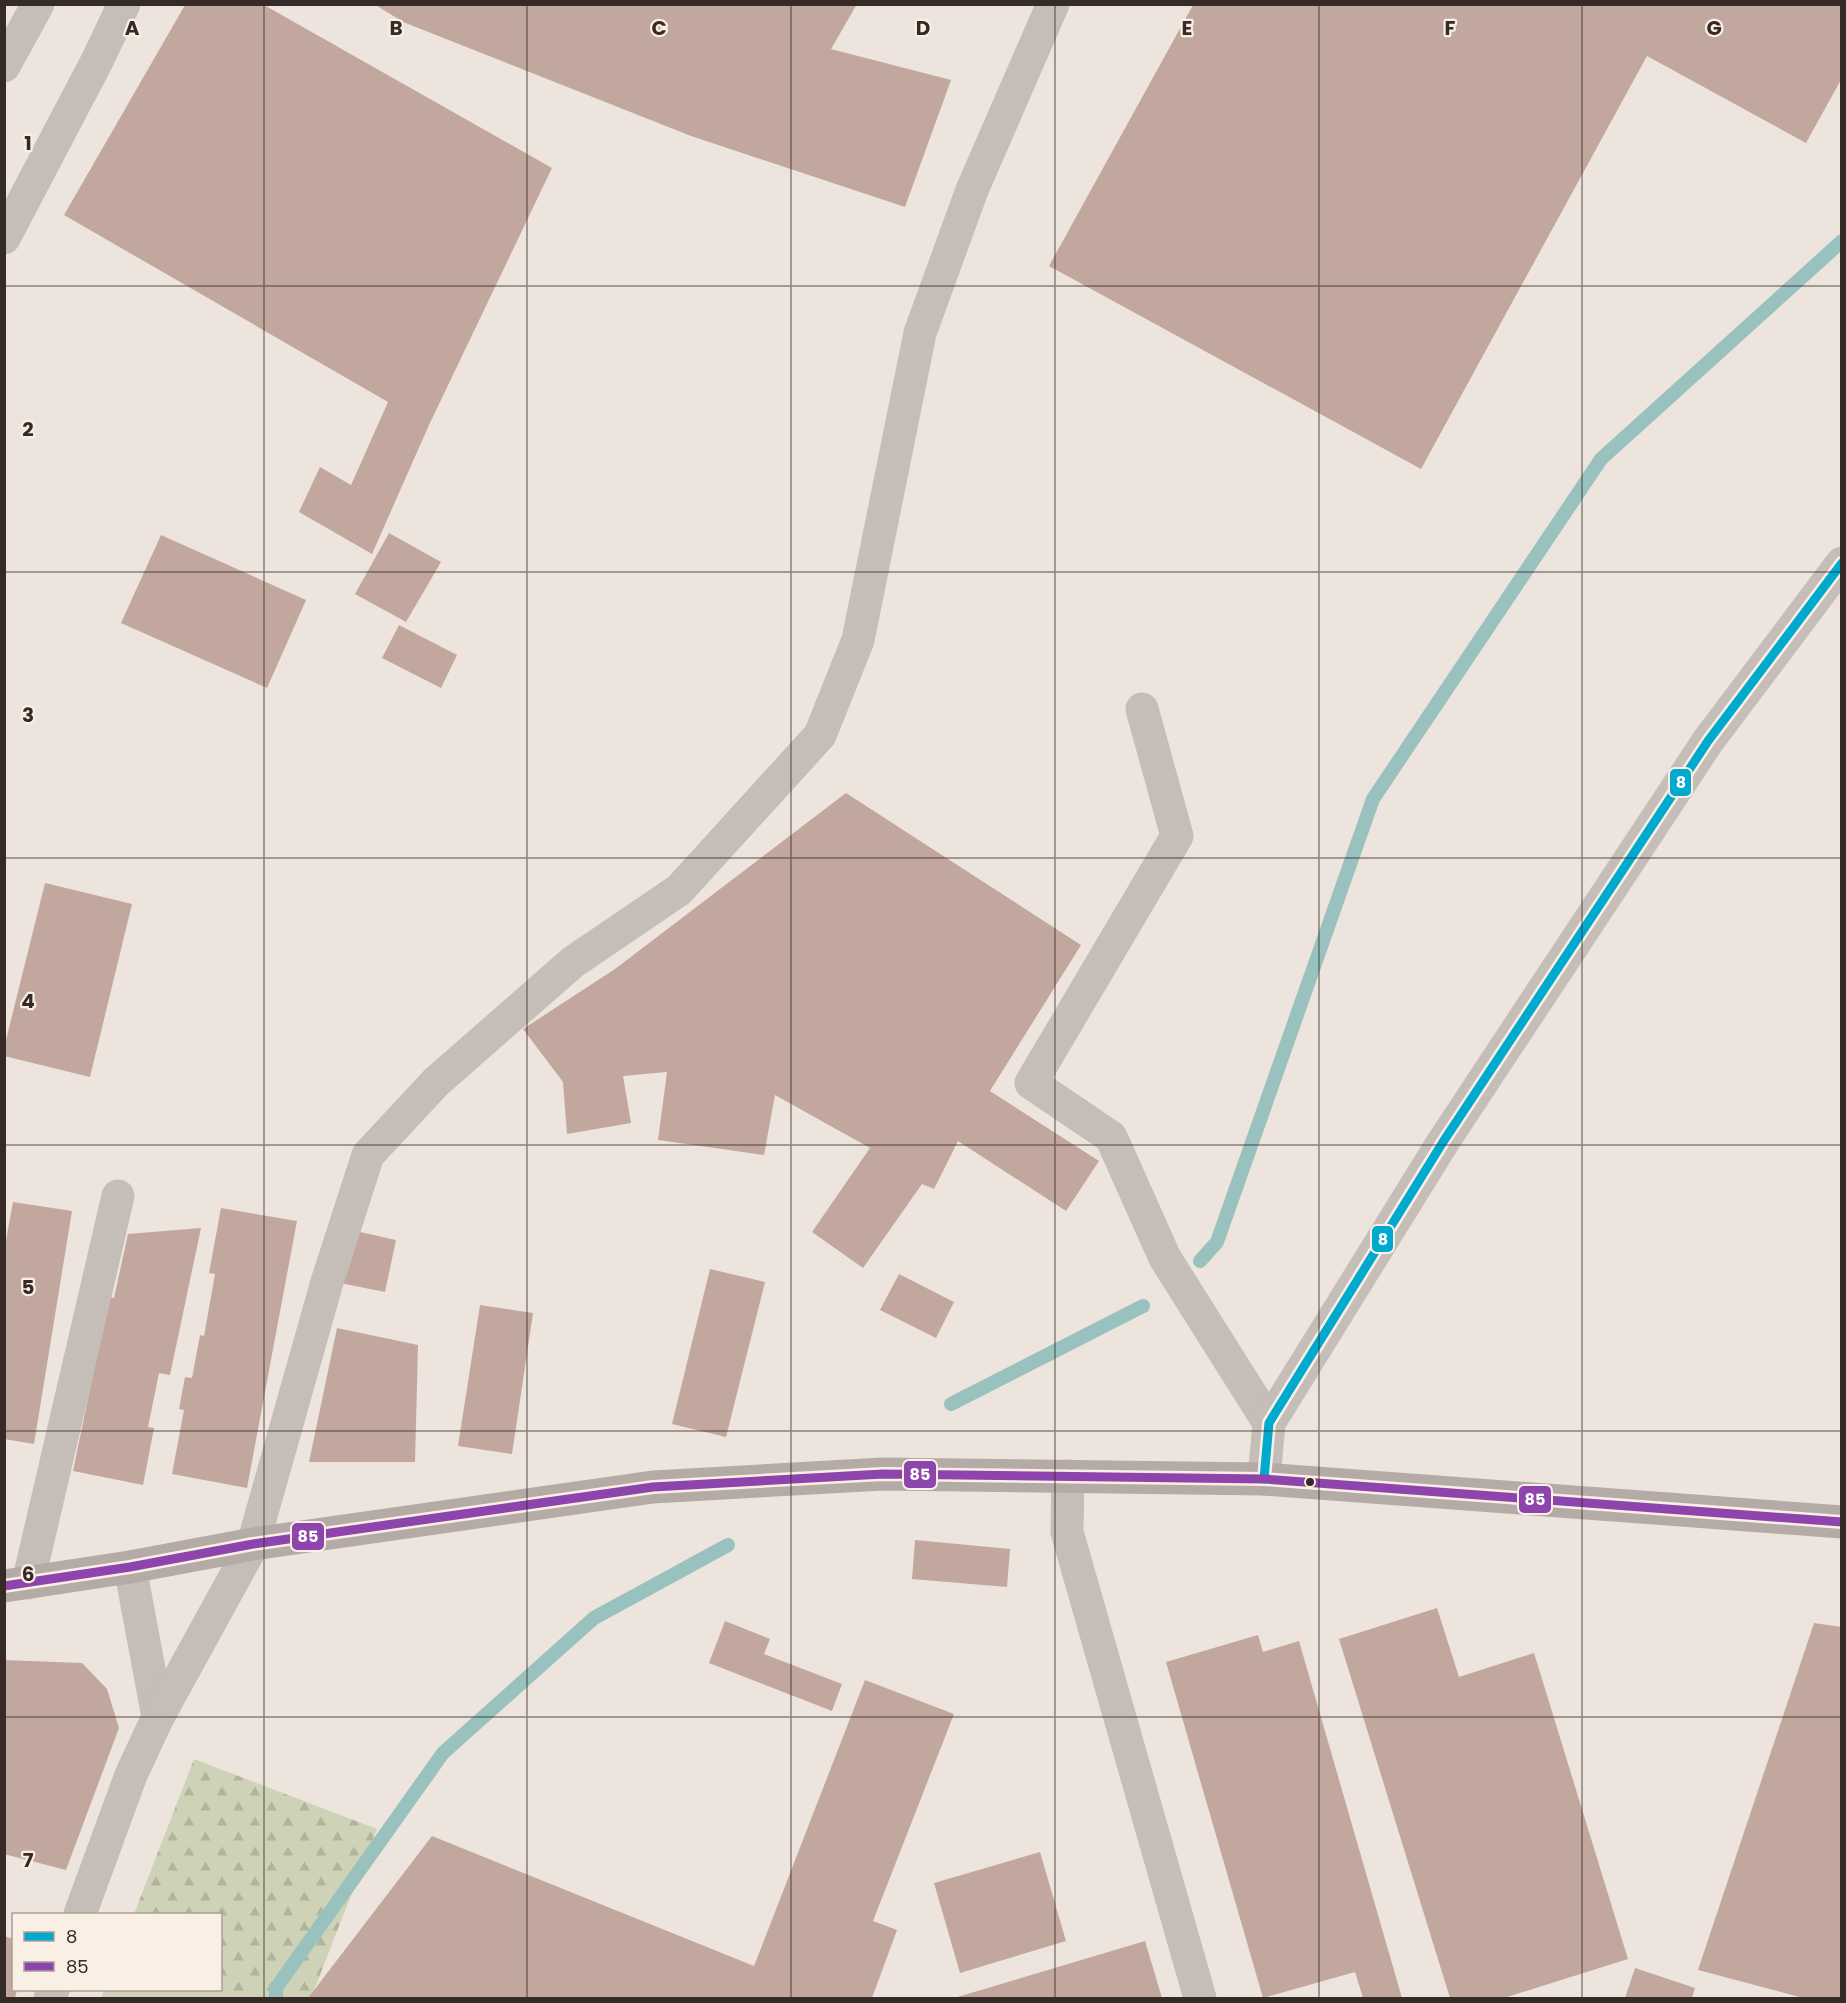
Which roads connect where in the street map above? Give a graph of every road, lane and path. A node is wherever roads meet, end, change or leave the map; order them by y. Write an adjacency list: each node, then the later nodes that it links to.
1 (38, 4): 4 (street)
2 (124, 4): 5 (street)
3 (1053, 4): 13 (street)
4 (4, 66)
5 (6, 231)
6 (1842, 563): 9 (street)
7 (1142, 710): 9 (street)
8 (118, 1196): 15 (street)
9 (1269, 1423): 11 (street)
10 (1068, 1476): 11 (main road); 13 (main road); 18 (street)
11 (1264, 1479): 12 (main road)
12 (1842, 1522)
13 (253, 1544): 14 (main road); 16 (street)
14 (130, 1567): 15 (main road); 16 (street)
15 (16, 1585)
16 (158, 1717): 17 (street)
17 (80, 1913)
18 (1200, 1998)

